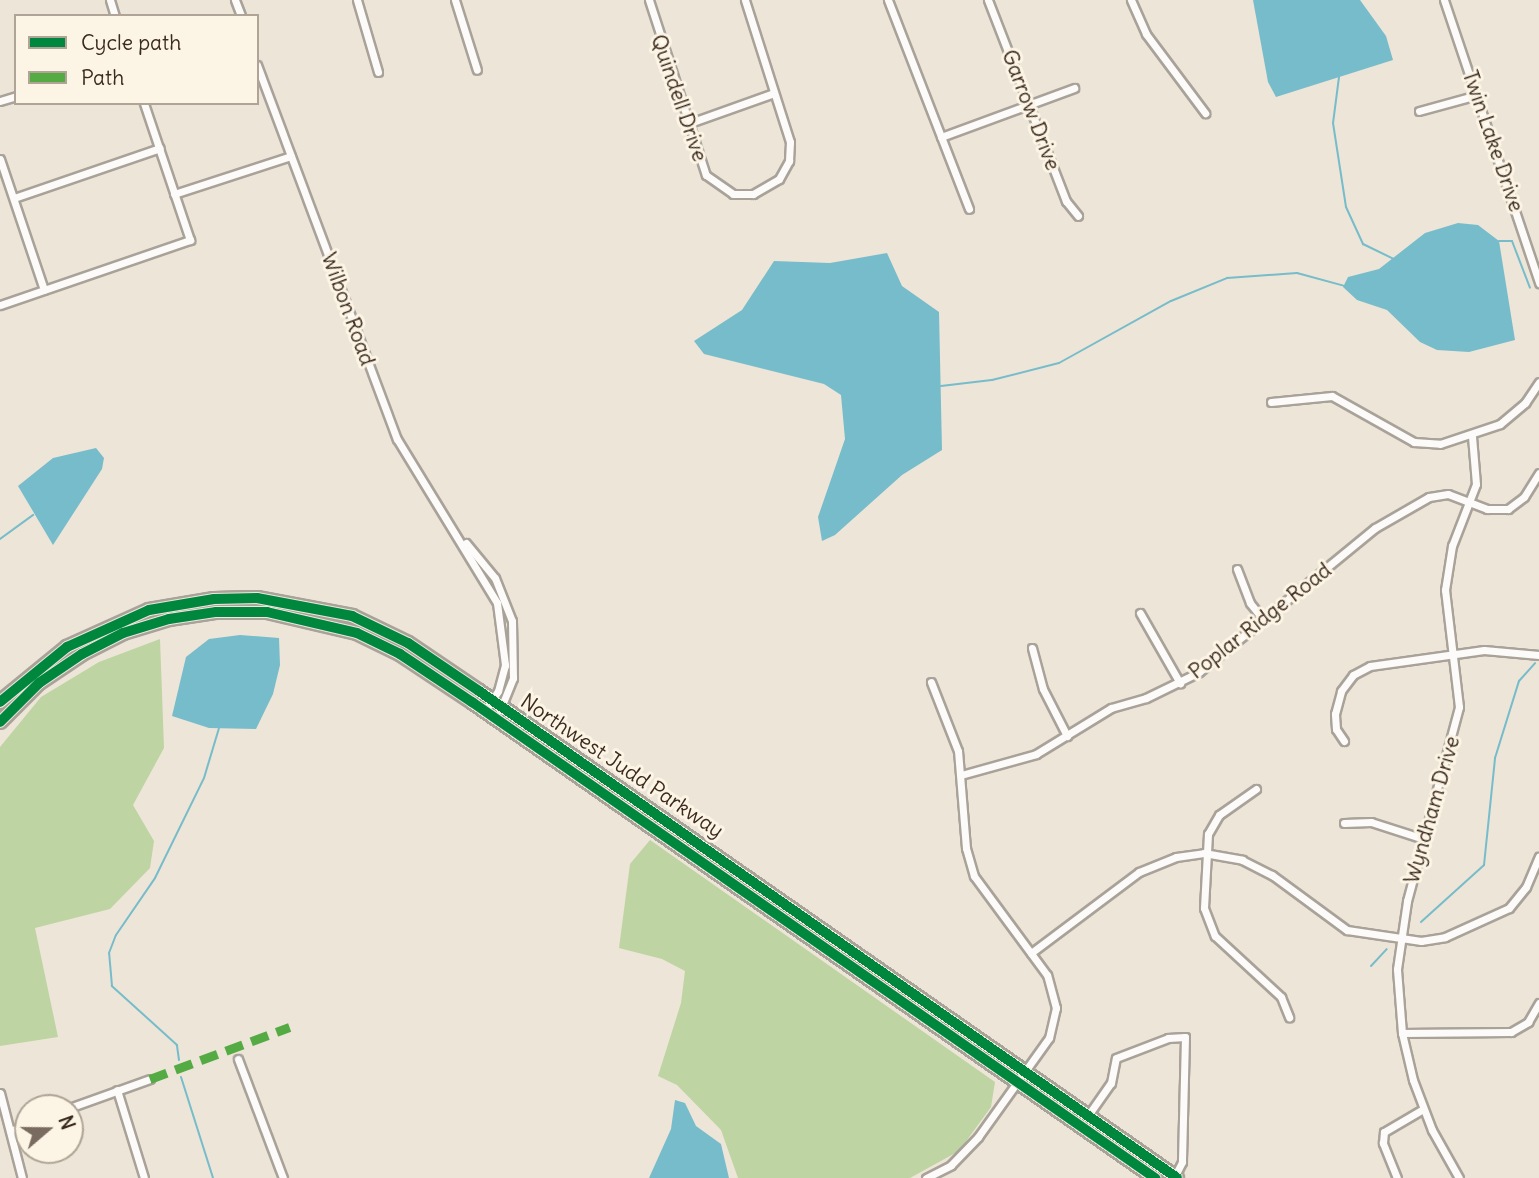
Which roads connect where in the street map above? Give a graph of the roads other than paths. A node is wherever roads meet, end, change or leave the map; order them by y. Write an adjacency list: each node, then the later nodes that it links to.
1 (357, 0): 11 (street)
2 (455, 0): 10 (street)
3 (649, 0): 19 (street, Quindell Drive)
4 (745, 0): 13 (street, Quindell Drive)
5 (888, 0): 20 (street)
6 (988, 0): 15 (street, Garrow Drive)
7 (1131, 0): 18 (street)
8 (1444, 0): 14 (street, Twin Lake Drive)
9 (259, 70): 22 (street, Wilbon Road)
10 (477, 70)
11 (378, 72)
12 (1074, 88): 15 (street)
13 (774, 93): 19 (street); 19 (street, Quindell Drive)
14 (1477, 94): 17 (street); 28 (street, Twin Lake Drive)
15 (1029, 104): 20 (street); 27 (street, Garrow Drive)
16 (145, 105): 21 (street)
17 (1419, 111)
18 (1205, 113)
19 (687, 124)
20 (942, 137): 26 (street)
21 (160, 149): 24 (street); 25 (street)
22 (291, 156): 24 (street); 46 (street, Wilbon Road)
23 (0, 159): 25 (street)
24 (174, 194): 30 (street)
25 (14, 198): 30 (street)
26 (969, 209)
27 (1078, 216)
28 (1538, 273): 29 (street, Twin Lake Drive)
29 (1539, 283)
30 (44, 290): 31 (street)
31 (0, 305)
32 (1539, 382): 34 (street)
33 (1271, 402): 34 (street)
34 (1472, 436): 36 (street, Wyndham Drive)
35 (1539, 473): 36 (street, Poplar Ridge Road)
36 (1470, 502): 39 (street, Poplar Ridge Road); 41 (street, Wyndham Drive)
37 (1237, 569): 39 (street)
38 (1140, 613): 44 (street)
39 (1264, 620): 44 (street, Poplar Ridge Road)
40 (1031, 648): 48 (street)
41 (1453, 653): 42 (street); 49 (street); 53 (street, Wyndham Drive)
42 (1539, 655)
43 (932, 682): 50 (street)
44 (1180, 683): 48 (street, Poplar Ridge Road)
45 (0, 702): 46 (highway, Northwest Judd Parkway)
46 (493, 709): 47 (highway, Northwest Judd Parkway); 62 (highway, Northwest Judd Parkway)
47 (0, 722)
48 (1067, 736): 50 (street, Poplar Ridge Road)
49 (1344, 741)
50 (961, 775): 57 (street)
51 (1256, 789): 54 (street)
52 (1344, 823): 53 (street)
53 (1424, 839): 56 (street, Wyndham Drive)
54 (1204, 853): 56 (street); 57 (street); 59 (street)
55 (1539, 857): 56 (street)
56 (1401, 937): 60 (street, Wyndham Drive)
57 (1031, 953): 62 (street)
58 (1539, 1003): 60 (street)
59 (1289, 1017)
60 (1402, 1033): 67 (street, Wyndham Drive)
61 (238, 1059): 74 (street)
62 (1021, 1077): 68 (highway, Northwest Judd Parkway); 75 (street); 76 (highway, Northwest Judd Parkway)
63 (149, 1079): 64 (street)
64 (117, 1090): 66 (street); 73 (street)
65 (0, 1093): 70 (street)
66 (84, 1102)
67 (1423, 1109): 77 (street); 78 (street, Wyndham Drive)
68 (1090, 1114): 71 (highway, Northwest Judd Parkway); 71 (street)
69 (14, 1129): 70 (street)
70 (10, 1131): 72 (street)
71 (1176, 1177)
72 (22, 1178)
73 (144, 1178)
74 (283, 1178)
75 (926, 1178)
76 (1154, 1178)
77 (1397, 1178)
78 (1459, 1178)

